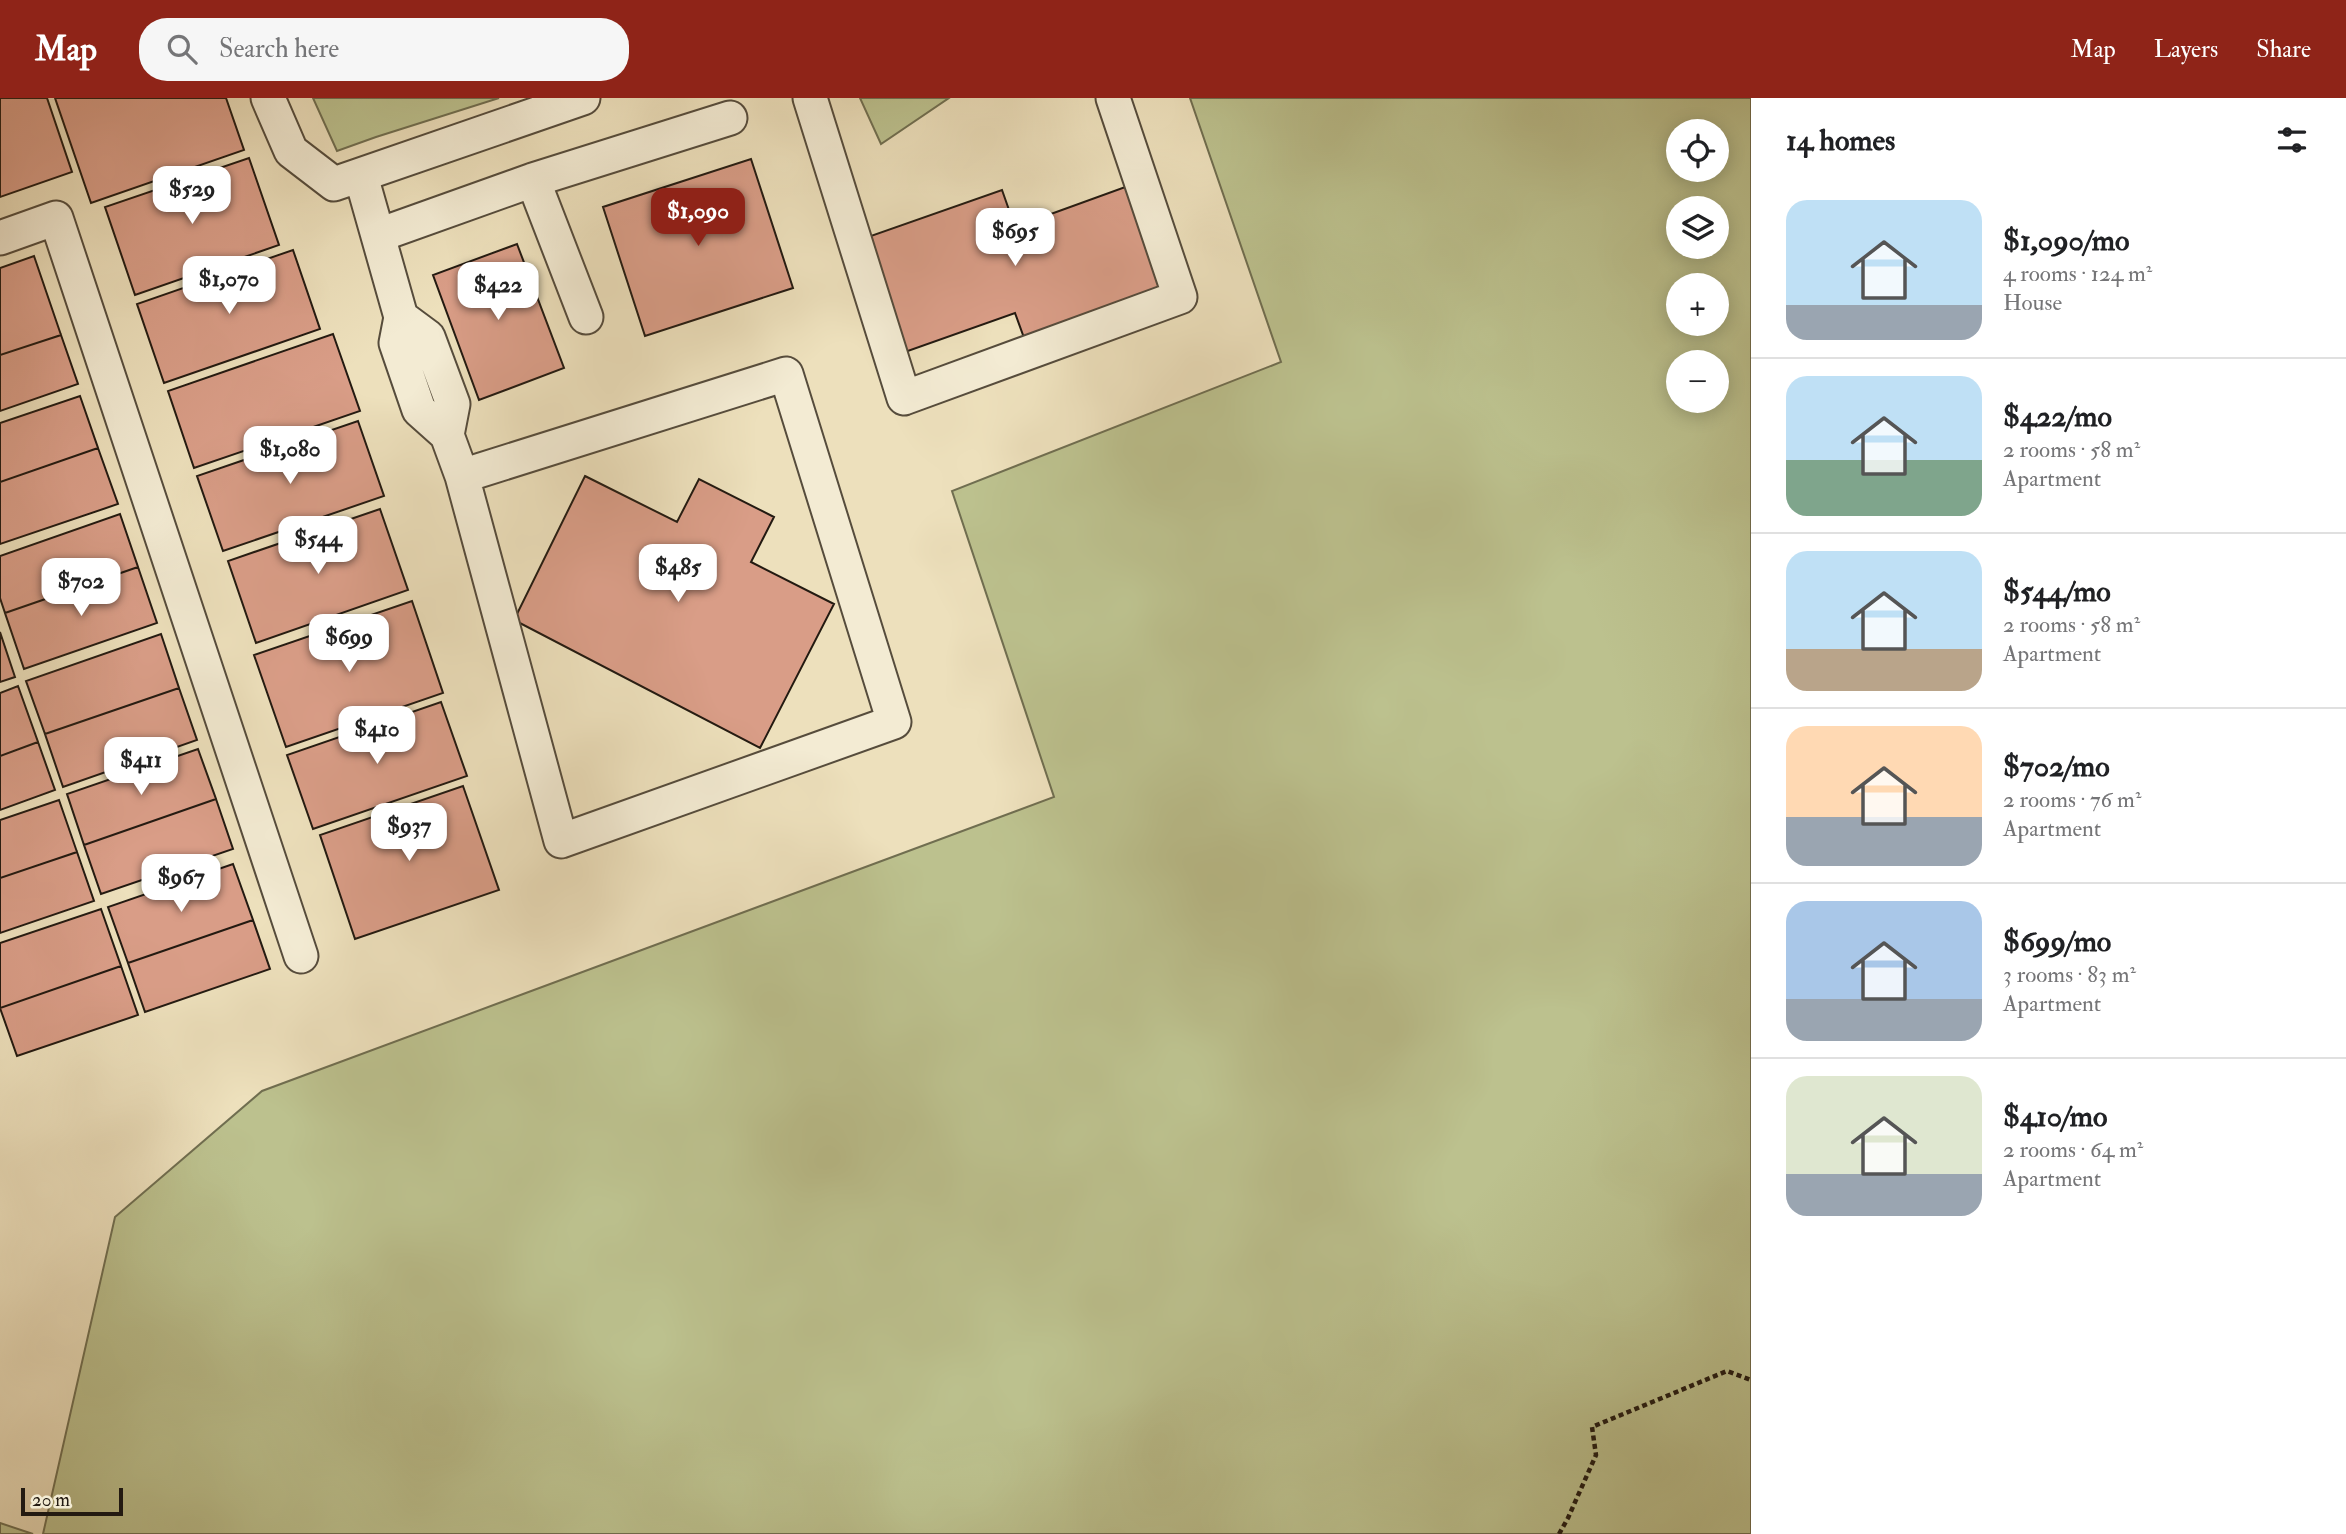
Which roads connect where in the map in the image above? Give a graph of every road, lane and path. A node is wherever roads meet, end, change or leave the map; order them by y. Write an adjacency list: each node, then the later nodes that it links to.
1 (268, 98): 6 (lane)
2 (583, 98): 6 (lane)
3 (810, 98): 4 (lane)
4 (1113, 98)
5 (730, 118): 7 (lane)
6 (361, 176): 8 (lane)
7 (533, 180): 8 (lane); 10 (lane)
8 (379, 234): 11 (lane)
9 (0, 238): 12 (lane)
10 (586, 317)
11 (462, 475): 11 (lane)
12 (301, 956)
13 (1751, 1380): 14 (path)
14 (1559, 1534)

